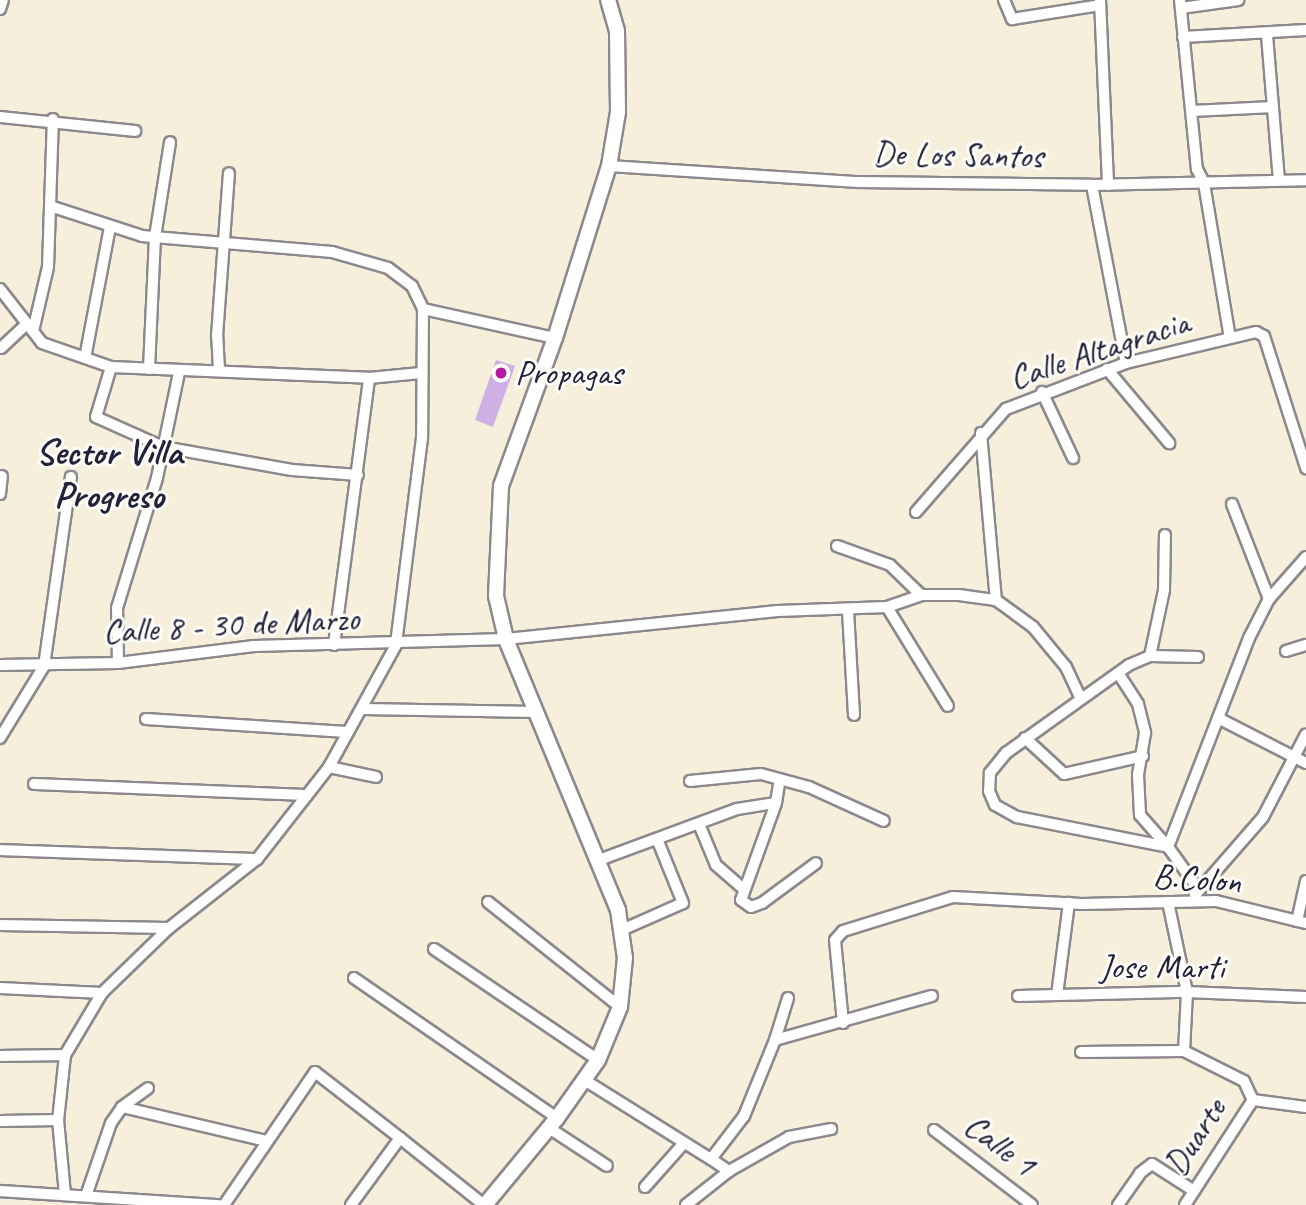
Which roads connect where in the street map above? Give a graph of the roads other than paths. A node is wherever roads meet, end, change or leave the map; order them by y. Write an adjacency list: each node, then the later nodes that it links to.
1 (3, 0): 7 (street)
2 (608, 0): 17 (main road)
3 (1004, 0): 5 (street)
4 (1238, 0): 6 (street)
5 (1100, 2): 23 (street)
6 (1180, 4): 10 (street)
7 (0, 9)
8 (1306, 30): 9 (street)
9 (1266, 35): 10 (street); 11 (street)
10 (1183, 37): 12 (street)
11 (1273, 107): 12 (street); 19 (street)
12 (1192, 111): 21 (street)
13 (0, 117): 14 (street)
14 (53, 119): 15 (street); 24 (street)
15 (135, 131)
16 (170, 142): 26 (street)
17 (609, 166): 22 (street, De Los Santos); 31 (main road)
18 (229, 173): 27 (street)
19 (1279, 180): 20 (street, De Los Santos); 21 (street, De Los Santos)
20 (1306, 180)
21 (1204, 183): 23 (street, De Los Santos); 32 (street)
22 (1092, 185): 23 (street, De Los Santos); 35 (street)
23 (1108, 185)
24 (53, 207): 25 (street); 30 (street)
25 (110, 227): 26 (street); 34 (street)
26 (155, 237): 27 (street); 37 (street)
27 (225, 240): 29 (street); 39 (street)
28 (0, 289): 30 (street)
29 (423, 309): 31 (street); 41 (street)
30 (30, 328): 33 (street); 34 (street)
31 (555, 338): 63 (main road)
32 (1230, 338): 35 (street, Calle Altagracia); 48 (street, Calle Altagracia)
33 (1, 348)
34 (85, 358): 36 (street)
35 (1126, 363): 38 (street, Calle Altagracia)
36 (111, 367): 37 (street); 46 (street)
37 (149, 369): 40 (street)
38 (1107, 369): 43 (street, Calle Altagracia); 45 (street)
39 (219, 370): 40 (street); 42 (street)
40 (179, 373): 46 (street)
41 (421, 373): 42 (street); 65 (street)
42 (369, 378): 49 (street)
43 (1042, 392): 44 (street, Calle Altagracia); 47 (street)
44 (981, 433): 54 (street, Calle Altagracia); 60 (street)
45 (1169, 443)
46 (163, 447): 49 (street); 70 (street)
47 (1073, 458)
48 (1306, 468)
49 (358, 475): 64 (street)
50 (2, 476): 52 (street)
51 (71, 477): 72 (street)
52 (0, 494)
53 (1232, 504): 59 (street)
54 (916, 512)
55 (1166, 535): 68 (street)
56 (837, 546): 58 (street)
57 (1306, 557): 59 (street)
58 (921, 595): 60 (street); 61 (street, Calle 8 - 30 de Marzo)
59 (1269, 599): 80 (street)
60 (996, 600): 74 (street)
61 (887, 607): 62 (street, Calle 8 - 30 de Marzo); 75 (street)
62 (848, 611): 63 (street, Calle 8 - 30 de Marzo); 78 (street)
63 (506, 639): 65 (street, Calle 8 - 30 de Marzo); 77 (main road)
64 (334, 645): 65 (street, Calle 8 - 30 de Marzo); 70 (street, Calle 8 - 30 de Marzo)
65 (396, 645): 76 (street)
66 (1306, 645): 67 (street)
67 (1286, 651)
68 (1150, 656): 69 (street); 73 (street)
69 (1198, 657)
70 (118, 663): 72 (street, Calle 8 - 30 de Marzo)
71 (0, 665): 72 (street, Calle 8 - 30 de Marzo)
72 (44, 666): 83 (street)
73 (1120, 676): 74 (street); 85 (street)
74 (1080, 697): 84 (street)
75 (948, 706)
76 (363, 709): 77 (street); 81 (street)
77 (537, 712): 101 (main road)
78 (854, 715)
79 (146, 719): 81 (street)
80 (1218, 719): 86 (street); 98 (street)
81 (347, 732): 88 (street)
82 (1306, 734): 86 (street)
83 (0, 738)
84 (1025, 738): 85 (street); 98 (street)
85 (1143, 756): 98 (street)
86 (1294, 756): 87 (street); 105 (street)
87 (1306, 763)
88 (329, 767): 89 (street); 93 (street)
89 (376, 777)
90 (780, 779): 91 (street); 94 (street); 95 (street)
91 (691, 781)
92 (34, 783): 93 (street)
93 (307, 795): 100 (street)
94 (776, 803): 96 (street); 104 (street)
95 (884, 821)
96 (699, 824): 97 (street); 104 (street)
97 (657, 839): 101 (street); 113 (street)
98 (1168, 847): 105 (street)
99 (0, 849): 100 (street)
100 (257, 859): 112 (street)
101 (599, 860): 113 (main road)
102 (816, 863): 104 (street)
103 (1306, 881): 110 (street)
104 (742, 888)
105 (1199, 890): 108 (street)
106 (488, 902): 124 (street)
107 (1168, 902): 108 (street, B.Colon); 109 (street, B.Colon); 117 (street)
108 (1188, 902): 110 (street, B.Colon)
109 (1069, 904): 119 (street); 125 (street, B.Colon)
110 (1302, 922)
111 (0, 925): 112 (street)
112 (169, 929): 118 (street)
113 (624, 929): 124 (main road)
114 (434, 949): 131 (street)
115 (354, 978): 139 (street)
116 (0, 988): 118 (street)
117 (1187, 992): 119 (street, Jose Marti); 122 (street, Jose Marti); 127 (street)
118 (102, 993): 129 (street)
119 (1057, 995): 121 (street, Jose Marti)
120 (932, 996): 125 (street)
121 (1018, 996)
122 (1306, 997)
123 (788, 998): 126 (street)
124 (620, 1007): 131 (main road)
125 (843, 1023): 126 (street)
126 (775, 1040): 145 (street)
127 (1184, 1051): 128 (street); 134 (street)
128 (1081, 1052)
129 (65, 1055): 130 (street); 137 (street)
130 (0, 1056)
131 (598, 1060): 132 (main road)
132 (586, 1082): 139 (main road); 144 (street)
133 (148, 1088): 136 (street)
134 (1253, 1100): 135 (street); 150 (street, Duarte)
135 (1306, 1105)
136 (122, 1107): 143 (street); 152 (street)
137 (58, 1120): 138 (street); 151 (street)
138 (0, 1121)
139 (553, 1123): 146 (street); 155 (main road)
140 (831, 1129): 147 (street)
141 (934, 1130): 157 (street, Calle 1)
142 (400, 1138): 143 (street); 154 (street); 155 (street)
143 (267, 1141): 153 (street)
144 (684, 1143): 145 (street); 148 (street)
145 (711, 1159): 147 (street)
146 (607, 1166)
147 (729, 1171): 156 (street)
148 (645, 1187)
149 (0, 1191): 151 (street)
150 (1194, 1191): 158 (street); 159 (street, Duarte)
151 (65, 1194): 152 (street)
152 (86, 1196): 153 (street)
153 (222, 1205)
154 (351, 1205)
155 (485, 1205)
156 (686, 1205)
157 (1032, 1205)
158 (1118, 1205)
159 (1185, 1205)

